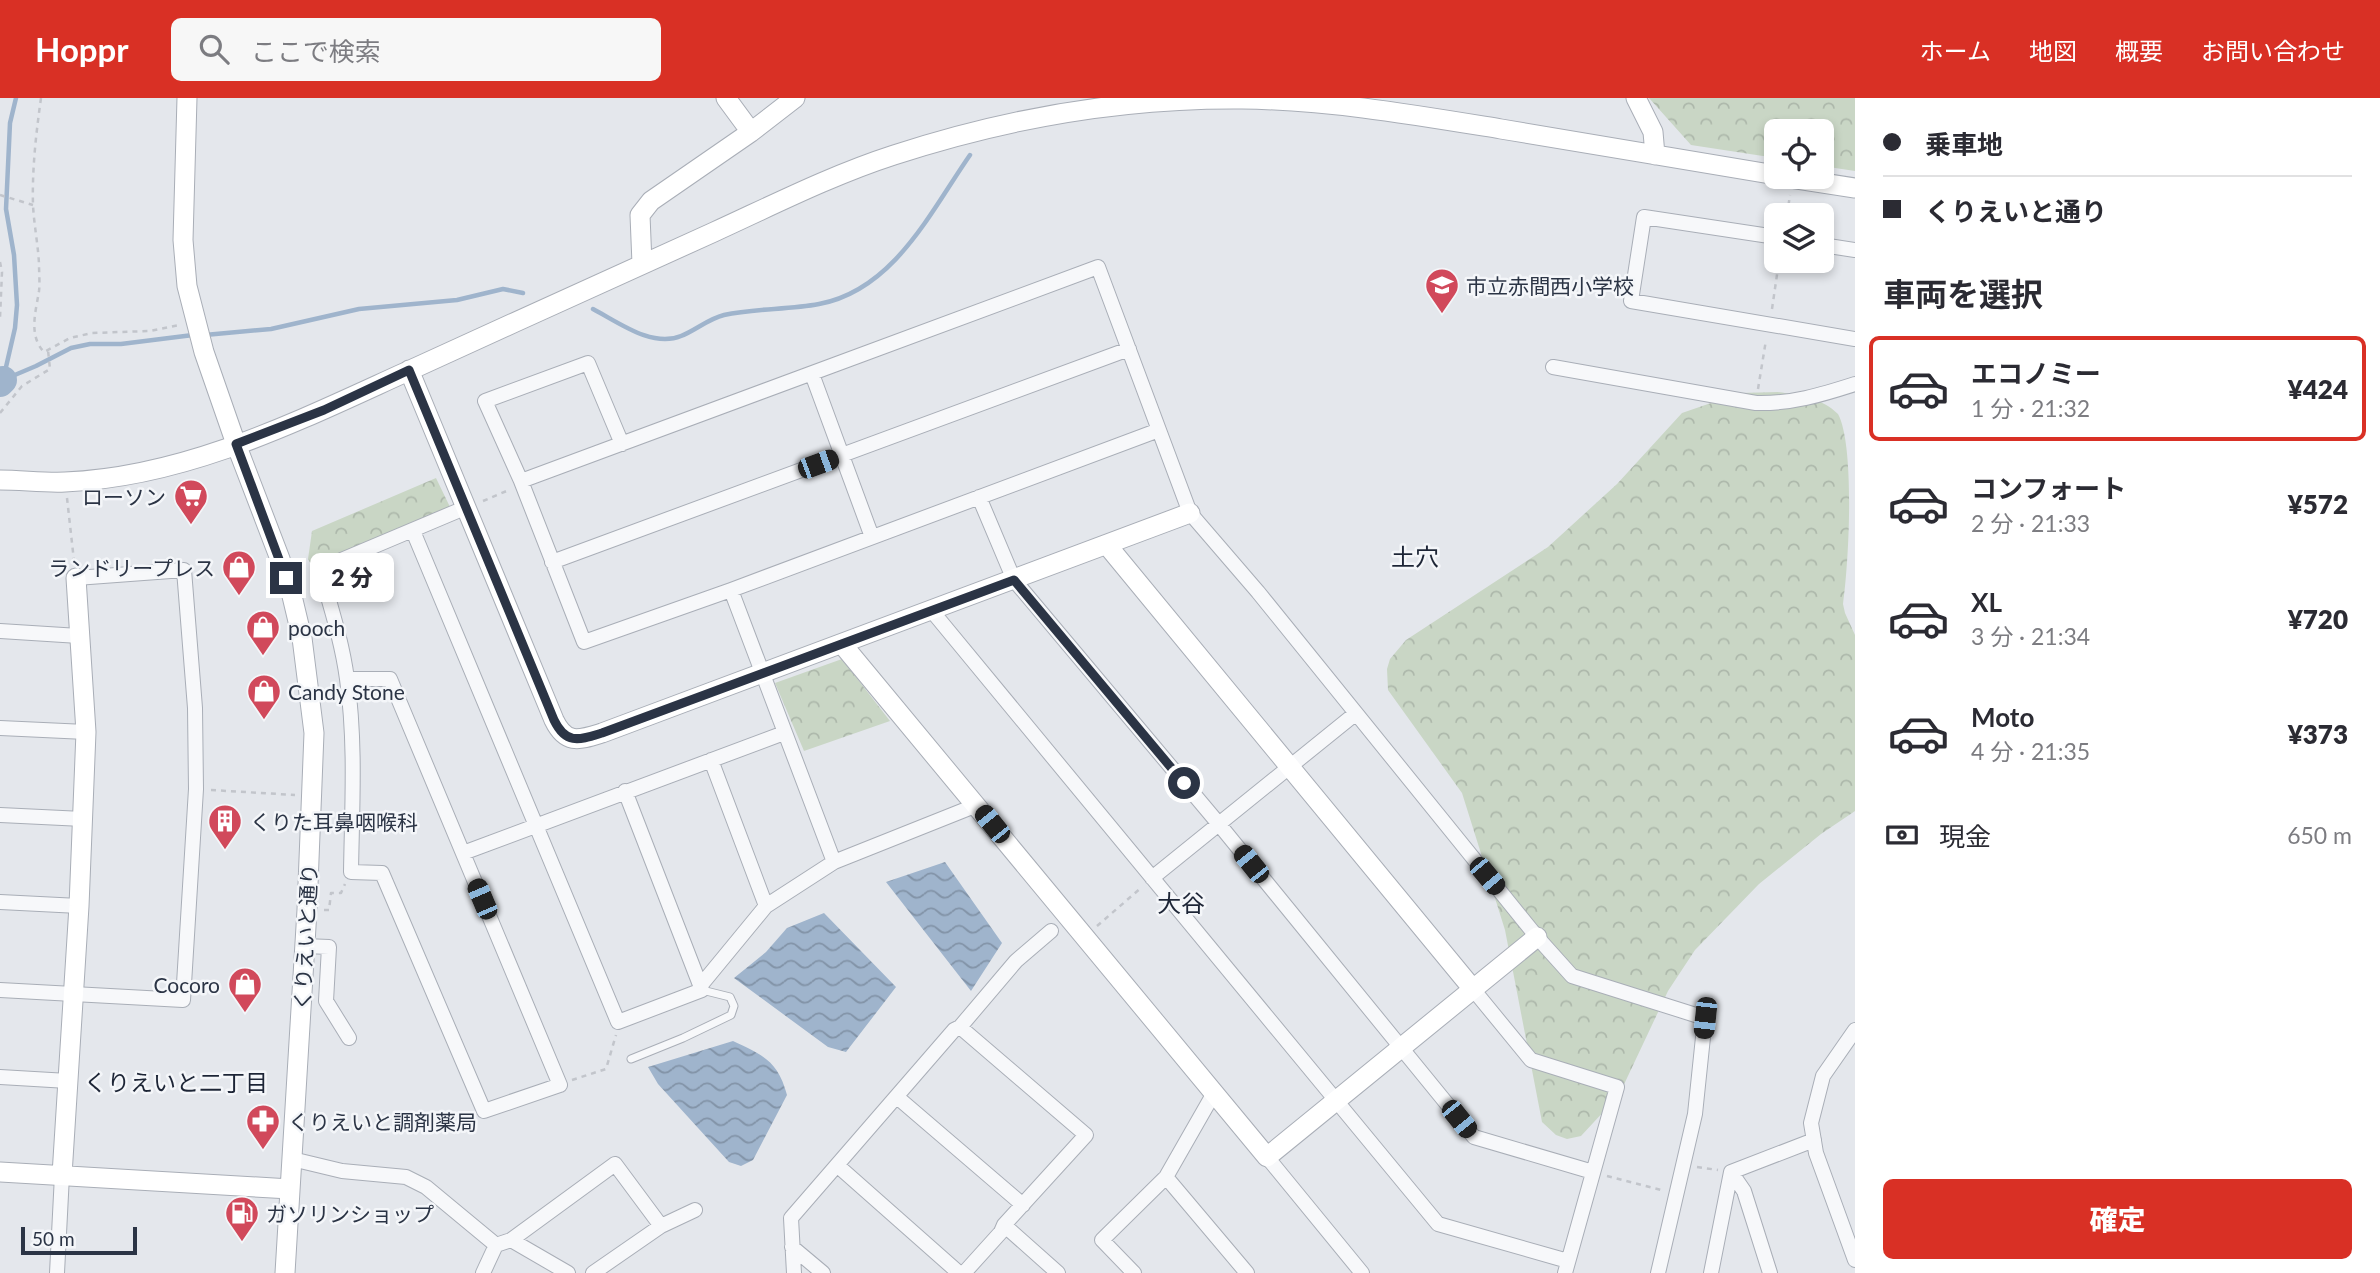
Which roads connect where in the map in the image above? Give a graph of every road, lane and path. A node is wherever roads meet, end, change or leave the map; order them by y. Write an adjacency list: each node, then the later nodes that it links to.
1 (41, 98): 12 (path)
2 (187, 98): 19 (street, くりえいと通り)
3 (726, 98): 6 (street)
4 (795, 98): 6 (street)
5 (1636, 98): 7 (street)
6 (751, 132): 17 (street)
7 (1655, 155): 8 (street); 17 (street)
8 (1764, 173)
9 (1834, 185): 10 (street)
10 (1855, 188)
11 (0, 195): 12 (path)
12 (33, 205): 22 (path)
13 (1764, 235): 20 (street)
14 (1834, 247): 15 (street)
15 (1855, 250)
16 (0, 262): 18 (path)
17 (642, 264): 24 (street)
18 (0, 318)
19 (196, 322): 22 (path); 29 (street, くりえいと通り)
20 (1855, 339)
21 (1129, 349): 25 (street); 28 (street); 31 (street)
22 (48, 350): 27 (path)
23 (1553, 367): 26 (street)
24 (409, 370): 29 (street); 36 (street)
25 (812, 374): 30 (street); 31 (street)
26 (1855, 384)
27 (0, 413)
28 (1159, 430): 35 (street); 37 (street)
29 (236, 444): 33 (street); 59 (street, くりえいと通り)
30 (622, 444): 34 (street); 34 (street)
31 (842, 455): 39 (street); 41 (street)
32 (0, 480): 33 (street)
33 (65, 482): 42 (path)
34 (521, 483): 36 (path); 41 (street)
35 (979, 497): 39 (street); 43 (street)
36 (467, 507): 38 (street); 49 (street)
37 (1190, 513): 40 (street); 51 (street)
38 (413, 531): 50 (street); 64 (street)
39 (872, 537): 44 (street)
40 (1107, 545): 43 (street); 56 (street)
41 (552, 562): 44 (street)
42 (76, 578): 47 (street); 57 (street)
43 (1014, 580): 45 (street); 63 (street)
44 (731, 590): 49 (street)
45 (932, 611): 48 (street); 68 (street)
46 (0, 631): 47 (street)
47 (79, 636): 53 (street)
48 (842, 644): 49 (street); 60 (street)
49 (764, 672): 54 (street)
50 (347, 679): 65 (street); 67 (street)
51 (1355, 714): 56 (street); 75 (street)
52 (0, 728): 53 (street)
53 (86, 732): 62 (street)
54 (784, 733): 55 (street); 66 (street)
55 (711, 760): 58 (street); 71 (street)
56 (1289, 766): 63 (street); 78 (street)
57 (195, 789): 59 (path); 80 (street)
58 (625, 791): 64 (street); 77 (street)
59 (313, 796): 72 (street, くりえいと通り)
60 (977, 805): 66 (street); 74 (street)
61 (0, 815): 62 (street)
62 (83, 820): 70 (street)
63 (1218, 823): 68 (street); 85 (street)
64 (535, 825): 65 (street); 81 (street)
65 (463, 853): 89 (street)
66 (834, 862): 71 (street)
67 (351, 872): 72 (path); 89 (street)
68 (1152, 878): 74 (path); 92 (street)
69 (0, 902): 70 (street)
70 (79, 906): 80 (street)
71 (766, 906): 77 (street)
72 (307, 910): 76 (street, くりえいと通り)
73 (1051, 931): 82 (street)
74 (1085, 937): 90 (street)
75 (1537, 937): 78 (street); 96 (street)
76 (305, 946): 84 (street); 95 (street, くりえいと通り)
77 (702, 987): 81 (street); 86 (lane)
78 (1472, 988): 85 (street); 99 (street)
79 (0, 990): 80 (street)
80 (72, 994): 88 (street)
81 (618, 1022): 89 (path)
82 (960, 1027): 91 (street); 105 (street)
83 (1855, 1030): 93 (street)
84 (349, 1038)
85 (1402, 1047): 92 (street); 99 (street)
86 (631, 1059)
87 (0, 1077): 88 (street)
88 (68, 1081): 101 (street)
89 (560, 1085)
90 (1214, 1093): 94 (street); 102 (street)
91 (897, 1097): 97 (street); 105 (street)
92 (1336, 1101): 94 (street); 113 (street)
93 (1814, 1140): 100 (street); 112 (street)
94 (1267, 1157): 125 (street)
95 (292, 1160): 103 (street, くりえいと通り); 110 (street)
96 (1683, 1165): 100 (path); 104 (street)
97 (838, 1166): 111 (street); 121 (street)
98 (0, 1172): 101 (street)
99 (1593, 1172): 104 (path); 113 (street)
100 (1731, 1172): 127 (street); 128 (street)
101 (62, 1175): 103 (street); 114 (street)
102 (1166, 1177): 123 (street); 124 (street)
103 (290, 1189): 115 (street, くりえいと通り)
104 (1676, 1194): 126 (street)
105 (1023, 1205): 107 (street)
106 (695, 1210): 108 (street)
107 (1004, 1225): 121 (street); 122 (street)
108 (661, 1226): 109 (street); 118 (street)
109 (511, 1240): 110 (street); 117 (street)
110 (496, 1245): 116 (street)
111 (793, 1247): 119 (street); 120 (street)
112 (1855, 1260)
113 (1567, 1267)
114 (57, 1273)
115 (285, 1273)
116 (483, 1273)
117 (568, 1273)
118 (593, 1273)
119 (794, 1273)
120 (823, 1273)
121 (961, 1273)
122 (1058, 1273)
123 (1134, 1273)
124 (1247, 1273)
125 (1362, 1273)
126 (1658, 1273)
127 (1712, 1273)
128 (1770, 1273)

